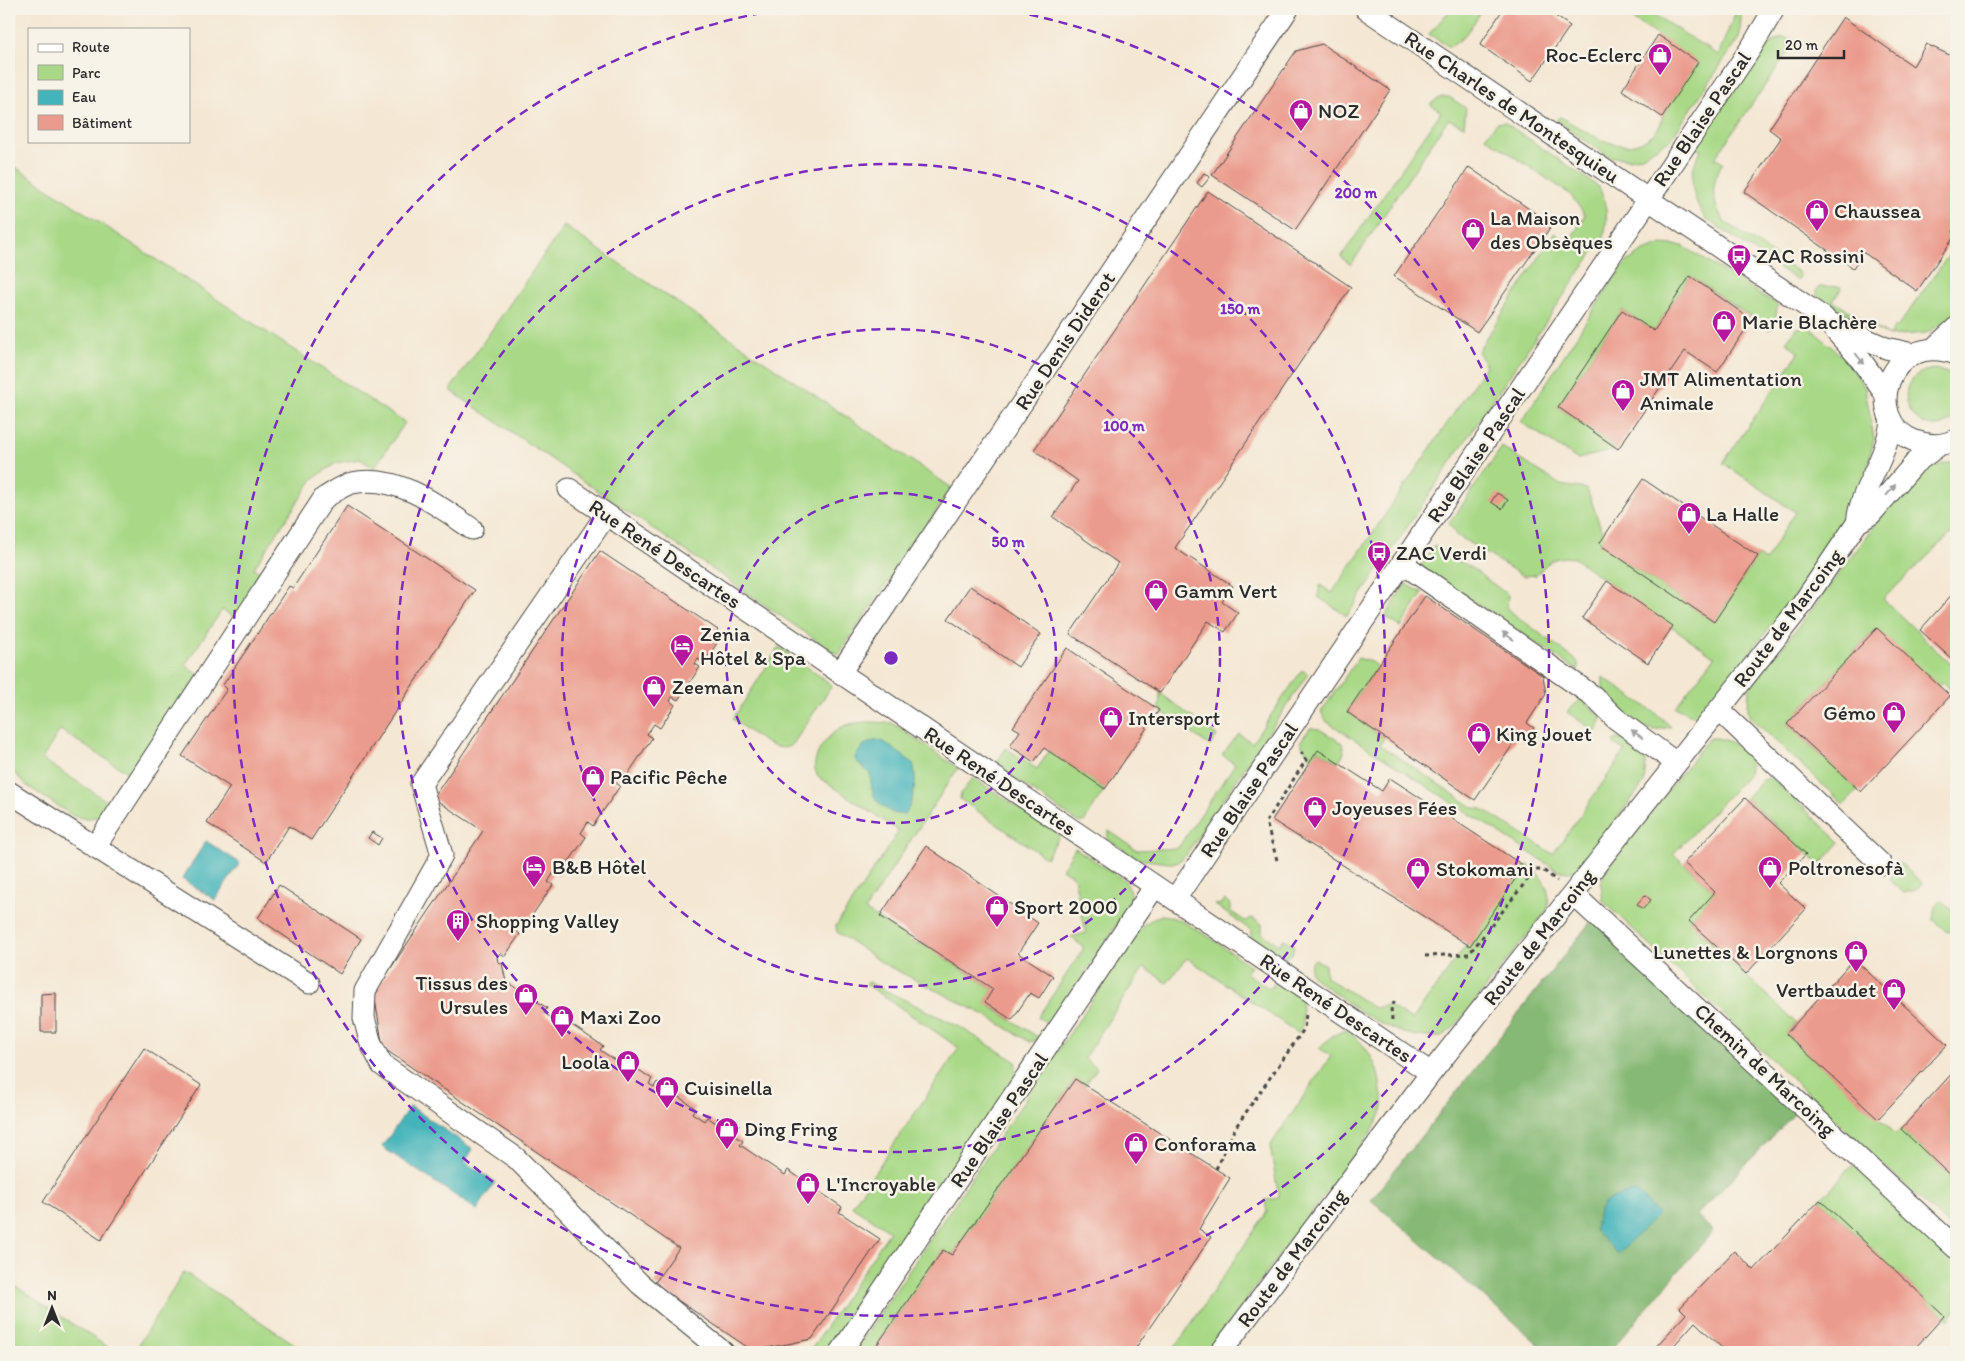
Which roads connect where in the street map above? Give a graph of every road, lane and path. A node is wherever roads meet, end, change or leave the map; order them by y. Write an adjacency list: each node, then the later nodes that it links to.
1 (1288, 9): 17 (street, Rue Denis Diderot)
2 (1366, 9): 4 (street, Rue Charles de Montesquieu)
3 (1774, 9): 4 (street, Rue Blaise Pascal)
4 (1648, 199): 5 (street, Rue Charles de Montesquieu); 16 (street, Rue Blaise Pascal)
5 (1832, 324): 7 (street, Rue Charles de Montesquieu); 9 (street, Rue Charles de Montesquieu, one-way to 9)
6 (1956, 328): 7 (street)
7 (1922, 351): 8 (street, Rue Charles de Montesquieu); 9 (street)
8 (1956, 354)
9 (1886, 395): 10 (street)
10 (1891, 420): 11 (street); 14 (street, Route de Marcoing)
11 (1952, 442): 14 (street, Route de Marcoing, one-way to 11)
12 (569, 489): 13 (street, Rue René Descartes)
13 (606, 515): 17 (street, Rue René Descartes); 34 (street)
14 (1857, 523): 18 (street, Route de Marcoing)
15 (472, 529): 22 (street)
16 (1402, 563): 19 (street, Rue Blaise Pascal); 20 (street, one-way to 16)
17 (840, 672): 25 (street, Rue René Descartes)
18 (1719, 710): 20 (street, Route de Marcoing); 24 (street)
19 (1289, 732): 23 (path); 27 (street, Rue Blaise Pascal)
20 (1676, 763): 26 (street, Route de Marcoing)
21 (9, 792): 22 (street)
22 (95, 847): 29 (street)
23 (1277, 860)
24 (1880, 864)
25 (1155, 886): 27 (street, Rue René Descartes); 35 (street, Rue Blaise Pascal)
26 (1573, 894): 28 (path); 31 (street, Route de Marcoing); 33 (street, Chemin de Marcoing)
27 (1175, 899): 30 (street, Rue René Descartes)
28 (1425, 956)
29 (309, 983)
30 (1302, 984): 31 (street, Rue René Descartes); 32 (path)
31 (1431, 1073): 36 (street, Route de Marcoing)
32 (1216, 1170)
33 (1956, 1248)
34 (723, 1352)
35 (841, 1352)
36 (1222, 1352)

